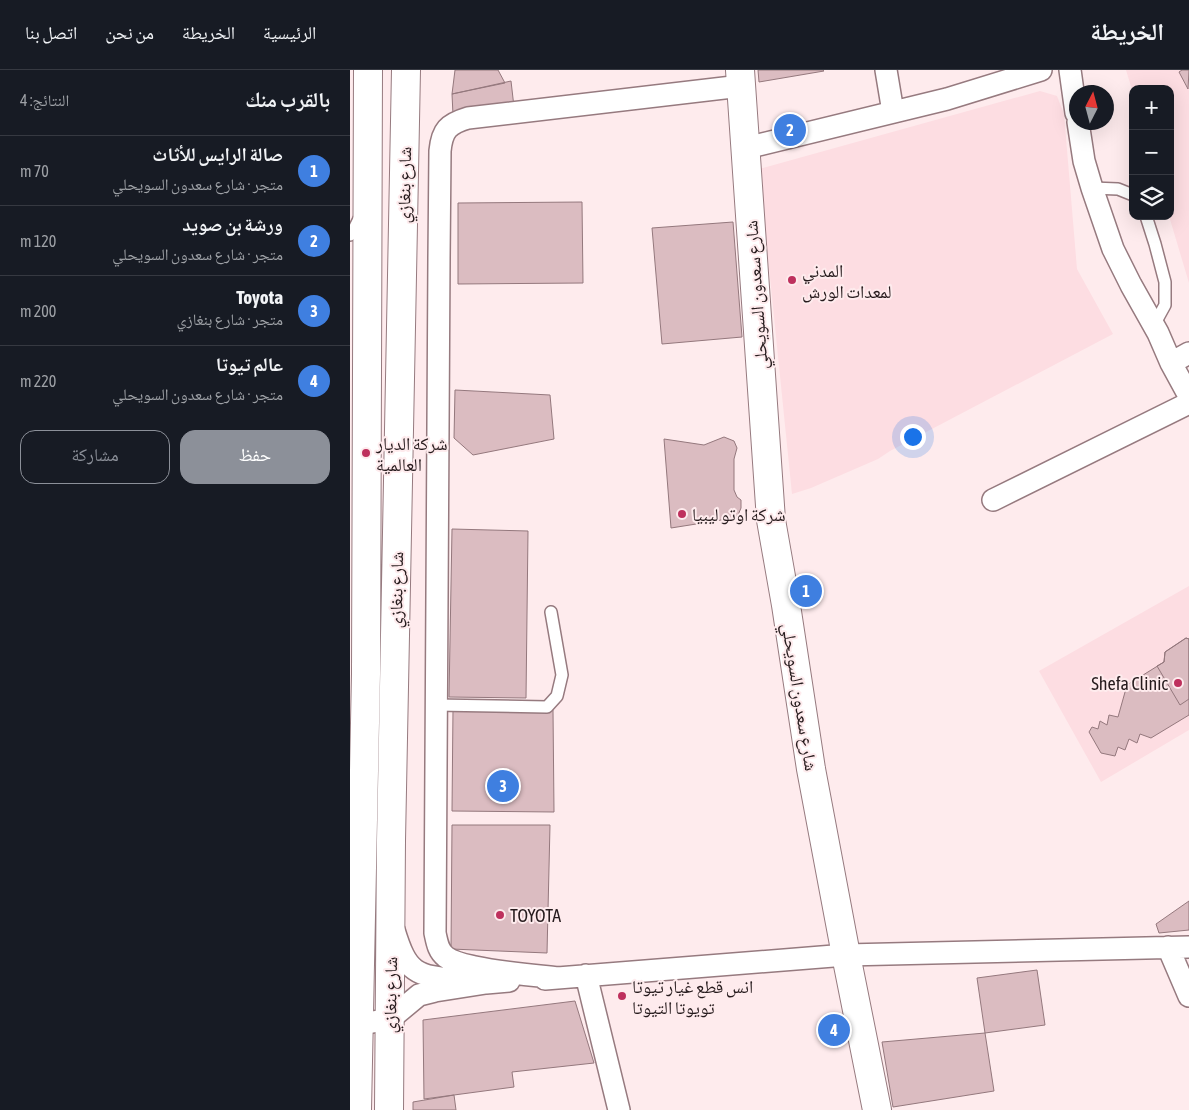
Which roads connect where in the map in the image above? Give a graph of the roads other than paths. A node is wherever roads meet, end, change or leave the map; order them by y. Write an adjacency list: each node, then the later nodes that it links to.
1 (368, 70): 13 (main road, شارع بنغازي)
2 (406, 70): 25 (main road, شارع بنغازي)
3 (886, 70): 8 (street)
4 (1040, 70): 8 (street)
5 (1070, 70): 7 (street)
6 (741, 78): 10 (main road, شارع سعدون السويحلي); 23 (street)
7 (1072, 85)
8 (892, 112): 10 (street)
9 (1079, 130): 11 (street)
10 (746, 148): 27 (main road, شارع سعدون السويحلي)
11 (1092, 188): 12 (lane); 16 (street)
12 (1129, 193)
13 (368, 201): 15 (lane); 22 (main road, شارع بنغازي)
14 (1147, 220): 16 (lane)
15 (350, 235)
16 (1154, 325): 17 (street)
17 (1180, 358): 18 (street)
18 (1189, 396)
19 (1189, 403): 20 (street)
20 (993, 500)
21 (551, 612): 23 (lane)
22 (358, 675): 24 (main road, شارع بنغازي)
23 (436, 705): 29 (street)
24 (357, 720): 33 (main road, شارع بنغازي)
25 (391, 918): 30 (street); 32 (main road, شارع بنغازي)
26 (1179, 947): 27 (street); 31 (street)
27 (846, 955): 28 (street); 37 (main road, شارع سعدون السويحلي)
28 (586, 975): 29 (street); 36 (street)
29 (559, 978): 30 (street)
30 (486, 982): 32 (street)
31 (1189, 996)
32 (390, 1019): 33 (street); 35 (main road, شارع بنغازي)
33 (354, 1026): 34 (main road, شارع بنغازي)
34 (357, 1110)
35 (389, 1110)
36 (618, 1110)
37 (877, 1110)

